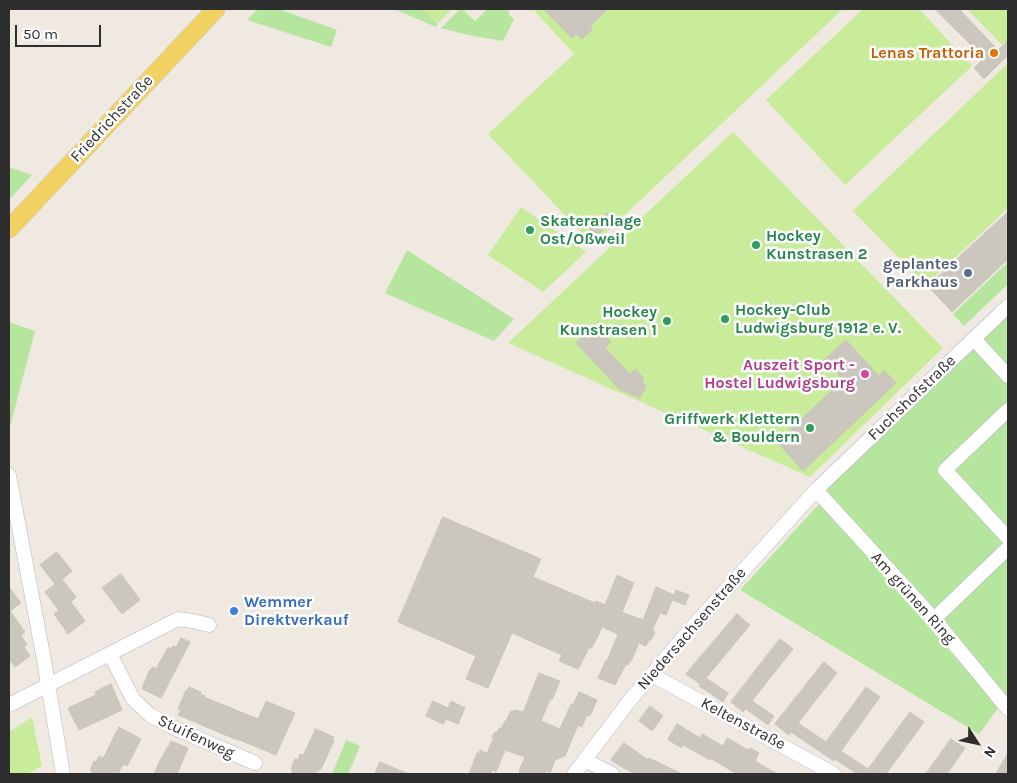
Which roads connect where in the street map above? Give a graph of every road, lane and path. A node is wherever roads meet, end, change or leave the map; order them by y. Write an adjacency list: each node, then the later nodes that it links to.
1 (216, 9): 2 (main road, Friedrichstraße)
2 (9, 228)
3 (1008, 306): 4 (street, Fuchshofstraße)
4 (974, 339): 5 (street); 8 (street, Fuchshofstraße)
5 (1008, 376)
6 (1008, 410): 9 (street)
7 (9, 475): 15 (street)
8 (816, 490): 11 (street, Am grünen Ring); 14 (street, Niedersachsenstraße)
9 (1008, 538)
10 (1008, 548): 11 (street)
11 (934, 619): 16 (street, Am grünen Ring)
12 (209, 626): 13 (street)
13 (110, 654): 15 (street); 19 (street, Stuifenweg)
14 (652, 675): 18 (street, Niedersachsenstraße); 23 (street, Keltenstraße)
15 (48, 685): 17 (street); 20 (street)
16 (1006, 704)
17 (9, 705)
18 (585, 760): 21 (street, Niedersachsenstraße); 22 (street)
19 (255, 763)
20 (63, 774)
21 (574, 774)
22 (612, 774)
23 (834, 774)

